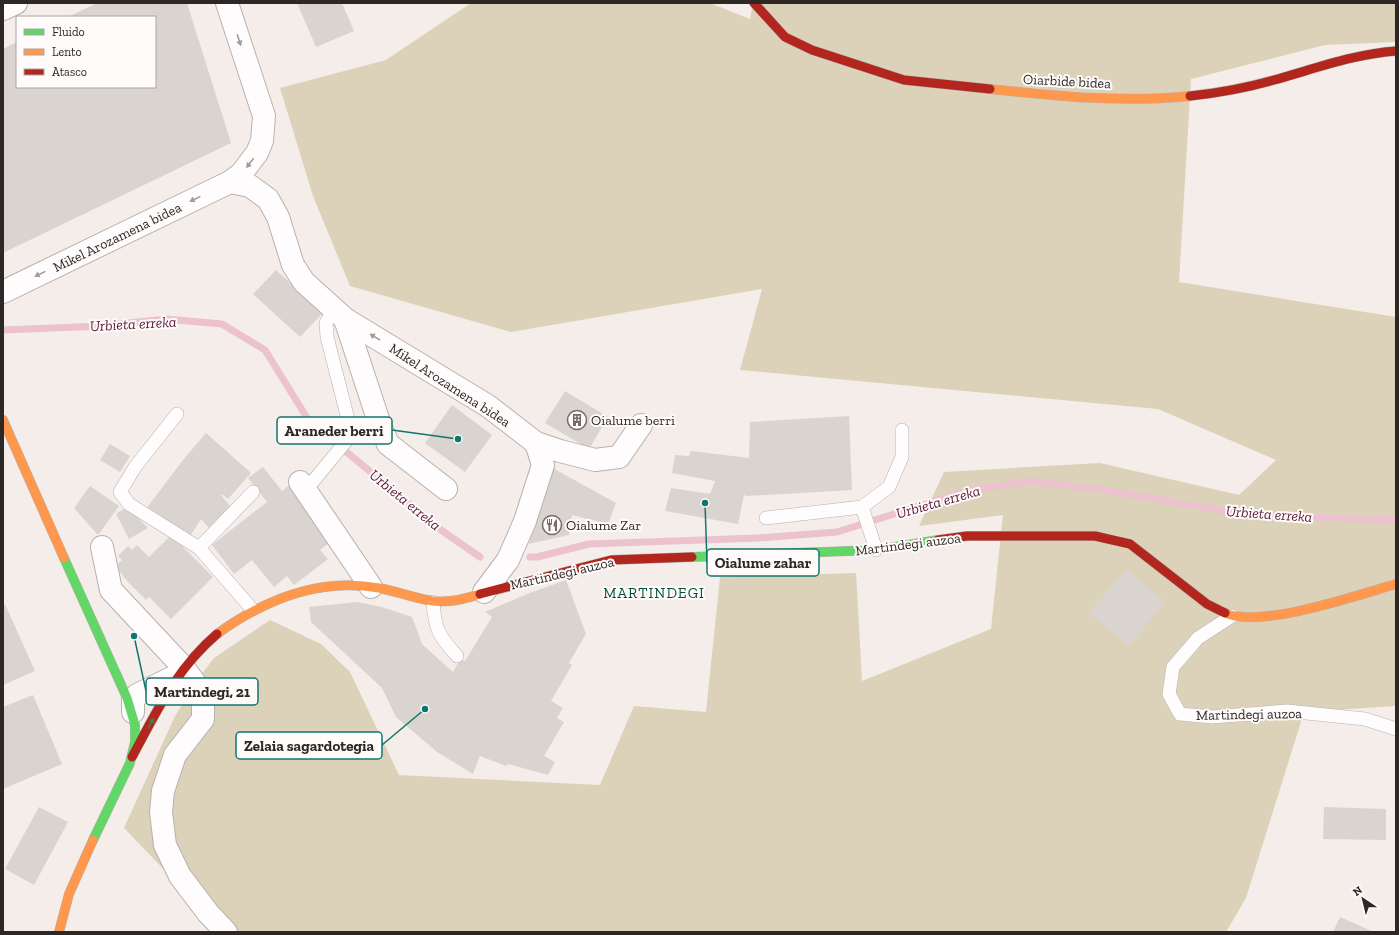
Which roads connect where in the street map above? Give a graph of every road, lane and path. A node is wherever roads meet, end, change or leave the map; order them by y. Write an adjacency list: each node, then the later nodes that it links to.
1 (16, 3): 4 (street)
2 (227, 3): 6 (street, Mikel Arozamena bidea, one-way to 6)
3 (754, 3): 5 (street, Oiarbide bidea)
4 (3, 9)
5 (1396, 51)
6 (230, 182): 7 (street, Mikel Arozamena bidea, one-way to 7); 8 (street, Mikel Arozamena bidea)
7 (3, 292)
8 (340, 314): 13 (street, Mikel Arozamena bidea, one-way to 8); 14 (lane); 15 (street, Mikel Arozamena bidea)
9 (177, 414): 20 (lane)
10 (3, 420): 30 (street)
11 (641, 425): 13 (street, Mikel Arozamena bidea)
12 (902, 430): 17 (lane)
13 (536, 443): 24 (street)
14 (303, 486): 23 (street)
15 (446, 489)
16 (253, 492): 20 (lane)
17 (863, 510): 18 (lane); 21 (lane)
18 (766, 518)
19 (102, 547): 29 (street)
20 (200, 548): 26 (lane)
21 (876, 550): 24 (street, Martindegi auzoa); 27 (street, Martindegi auzoa)
22 (1396, 584): 27 (street, Martindegi auzoa)
23 (371, 587): 25 (street, Martindegi auzoa); 26 (street, Martindegi auzoa)
24 (484, 592): 25 (street, Martindegi auzoa)
25 (433, 602): 28 (lane)
26 (252, 609): 29 (street, Martindegi auzoa)
27 (1232, 616): 33 (lane, Martindegi auzoa)
28 (457, 656)
29 (181, 672): 31 (street, Martindegi auzoa); 34 (street, Martindegi auzoa, one-way to 29); 36 (street)
30 (121, 683): 31 (street); 32 (street)
31 (142, 691): 32 (street)
32 (133, 712): 34 (street)
33 (1396, 729)
34 (132, 756): 35 (street)
35 (59, 932)
36 (226, 932)

